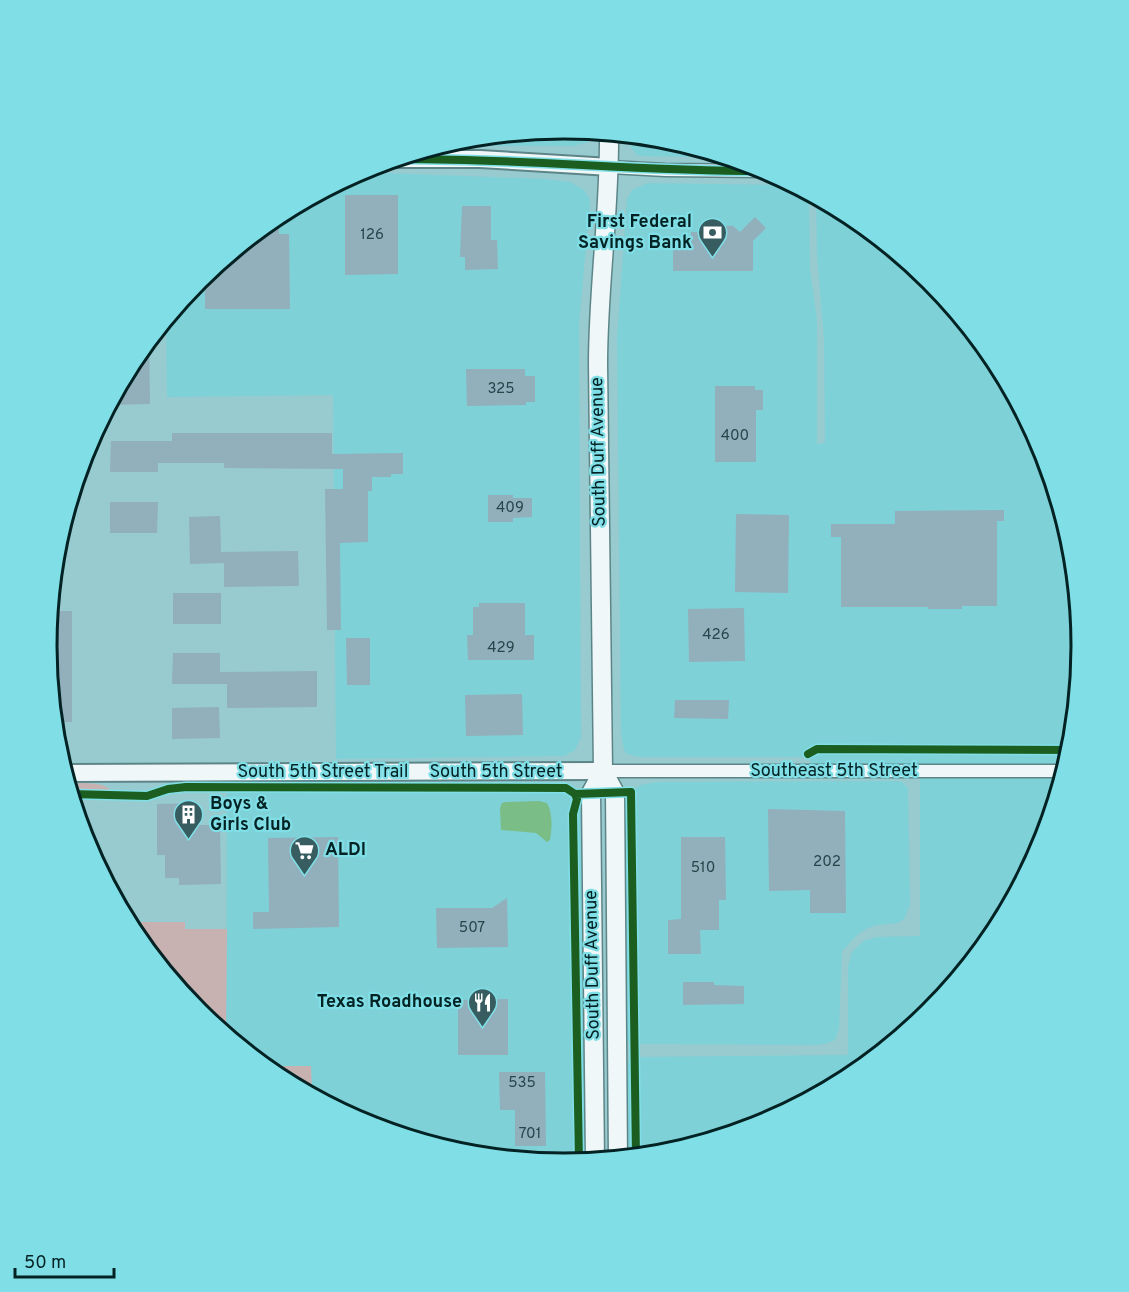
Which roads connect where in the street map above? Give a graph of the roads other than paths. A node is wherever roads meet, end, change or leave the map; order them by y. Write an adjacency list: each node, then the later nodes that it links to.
1 (609, 141): 3 (main road, South Duff Avenue)
2 (422, 159): 3 (street)
3 (610, 167): 4 (street); 5 (main road, South Duff Avenue)
4 (743, 171)
5 (603, 771): 6 (street, Southeast 5th Street); 7 (street, South 5th Street); 8 (main road, South Duff Avenue); 9 (main road, South Duff Avenue)
6 (1056, 771)
7 (73, 774)
8 (618, 1150)
9 (595, 1152)

